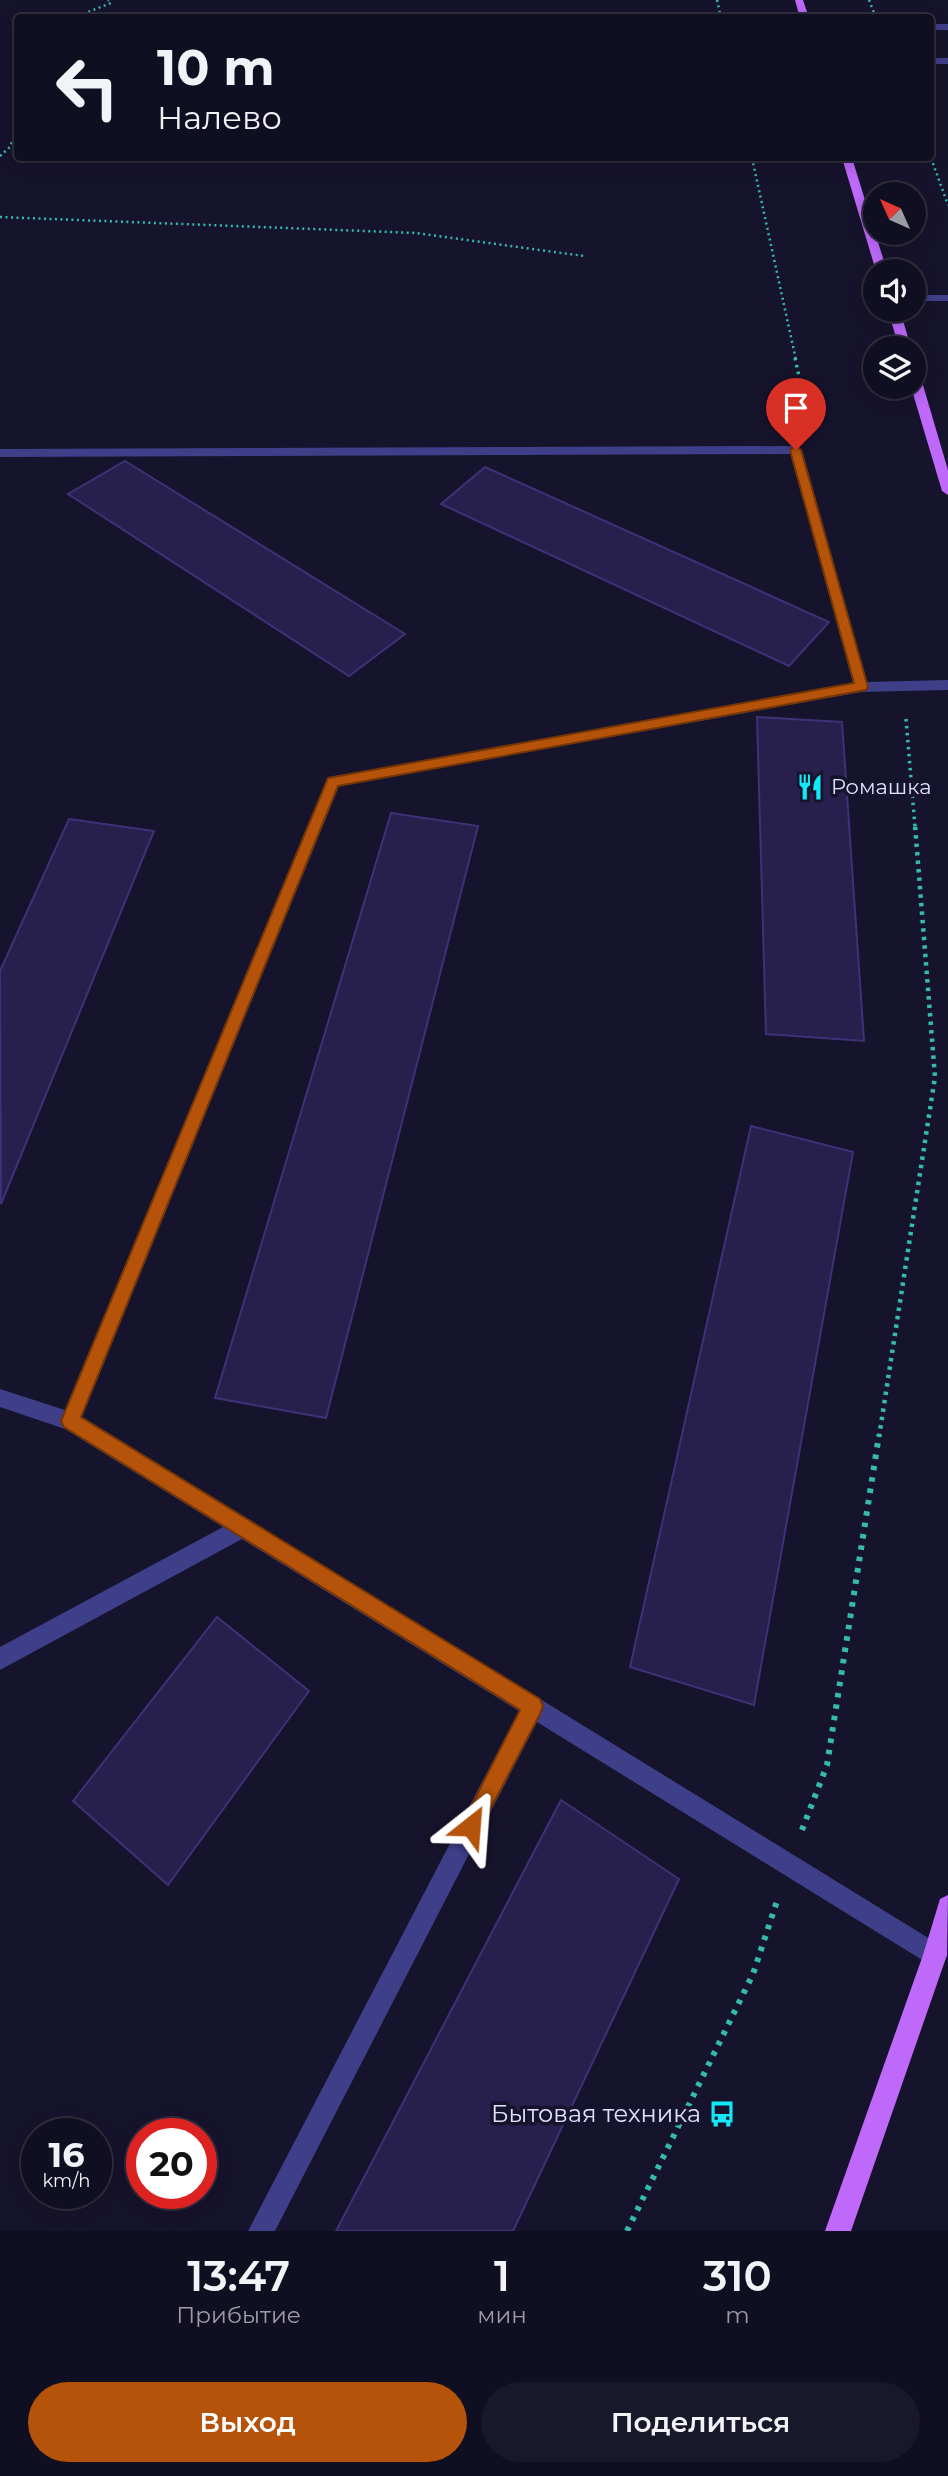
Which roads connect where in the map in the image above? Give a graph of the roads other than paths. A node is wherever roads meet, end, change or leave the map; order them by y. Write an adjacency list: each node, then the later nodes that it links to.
1 (848, 161): 2 (main road)
2 (878, 259)
3 (948, 298): 4 (lane)
4 (926, 299)
5 (921, 399): 7 (main road)
6 (0, 453): 9 (lane)
7 (948, 491)
8 (948, 685): 9 (lane)
9 (862, 687): 11 (lane)
10 (0, 1398): 11 (lane)
11 (70, 1421): 12 (lane)
12 (243, 1527): 13 (lane); 14 (lane)
13 (0, 1660)
14 (533, 1706): 16 (lane); 17 (lane)
15 (948, 1907): 16 (main road)
16 (935, 1955): 18 (main road)
17 (261, 2231)
18 (838, 2231)

